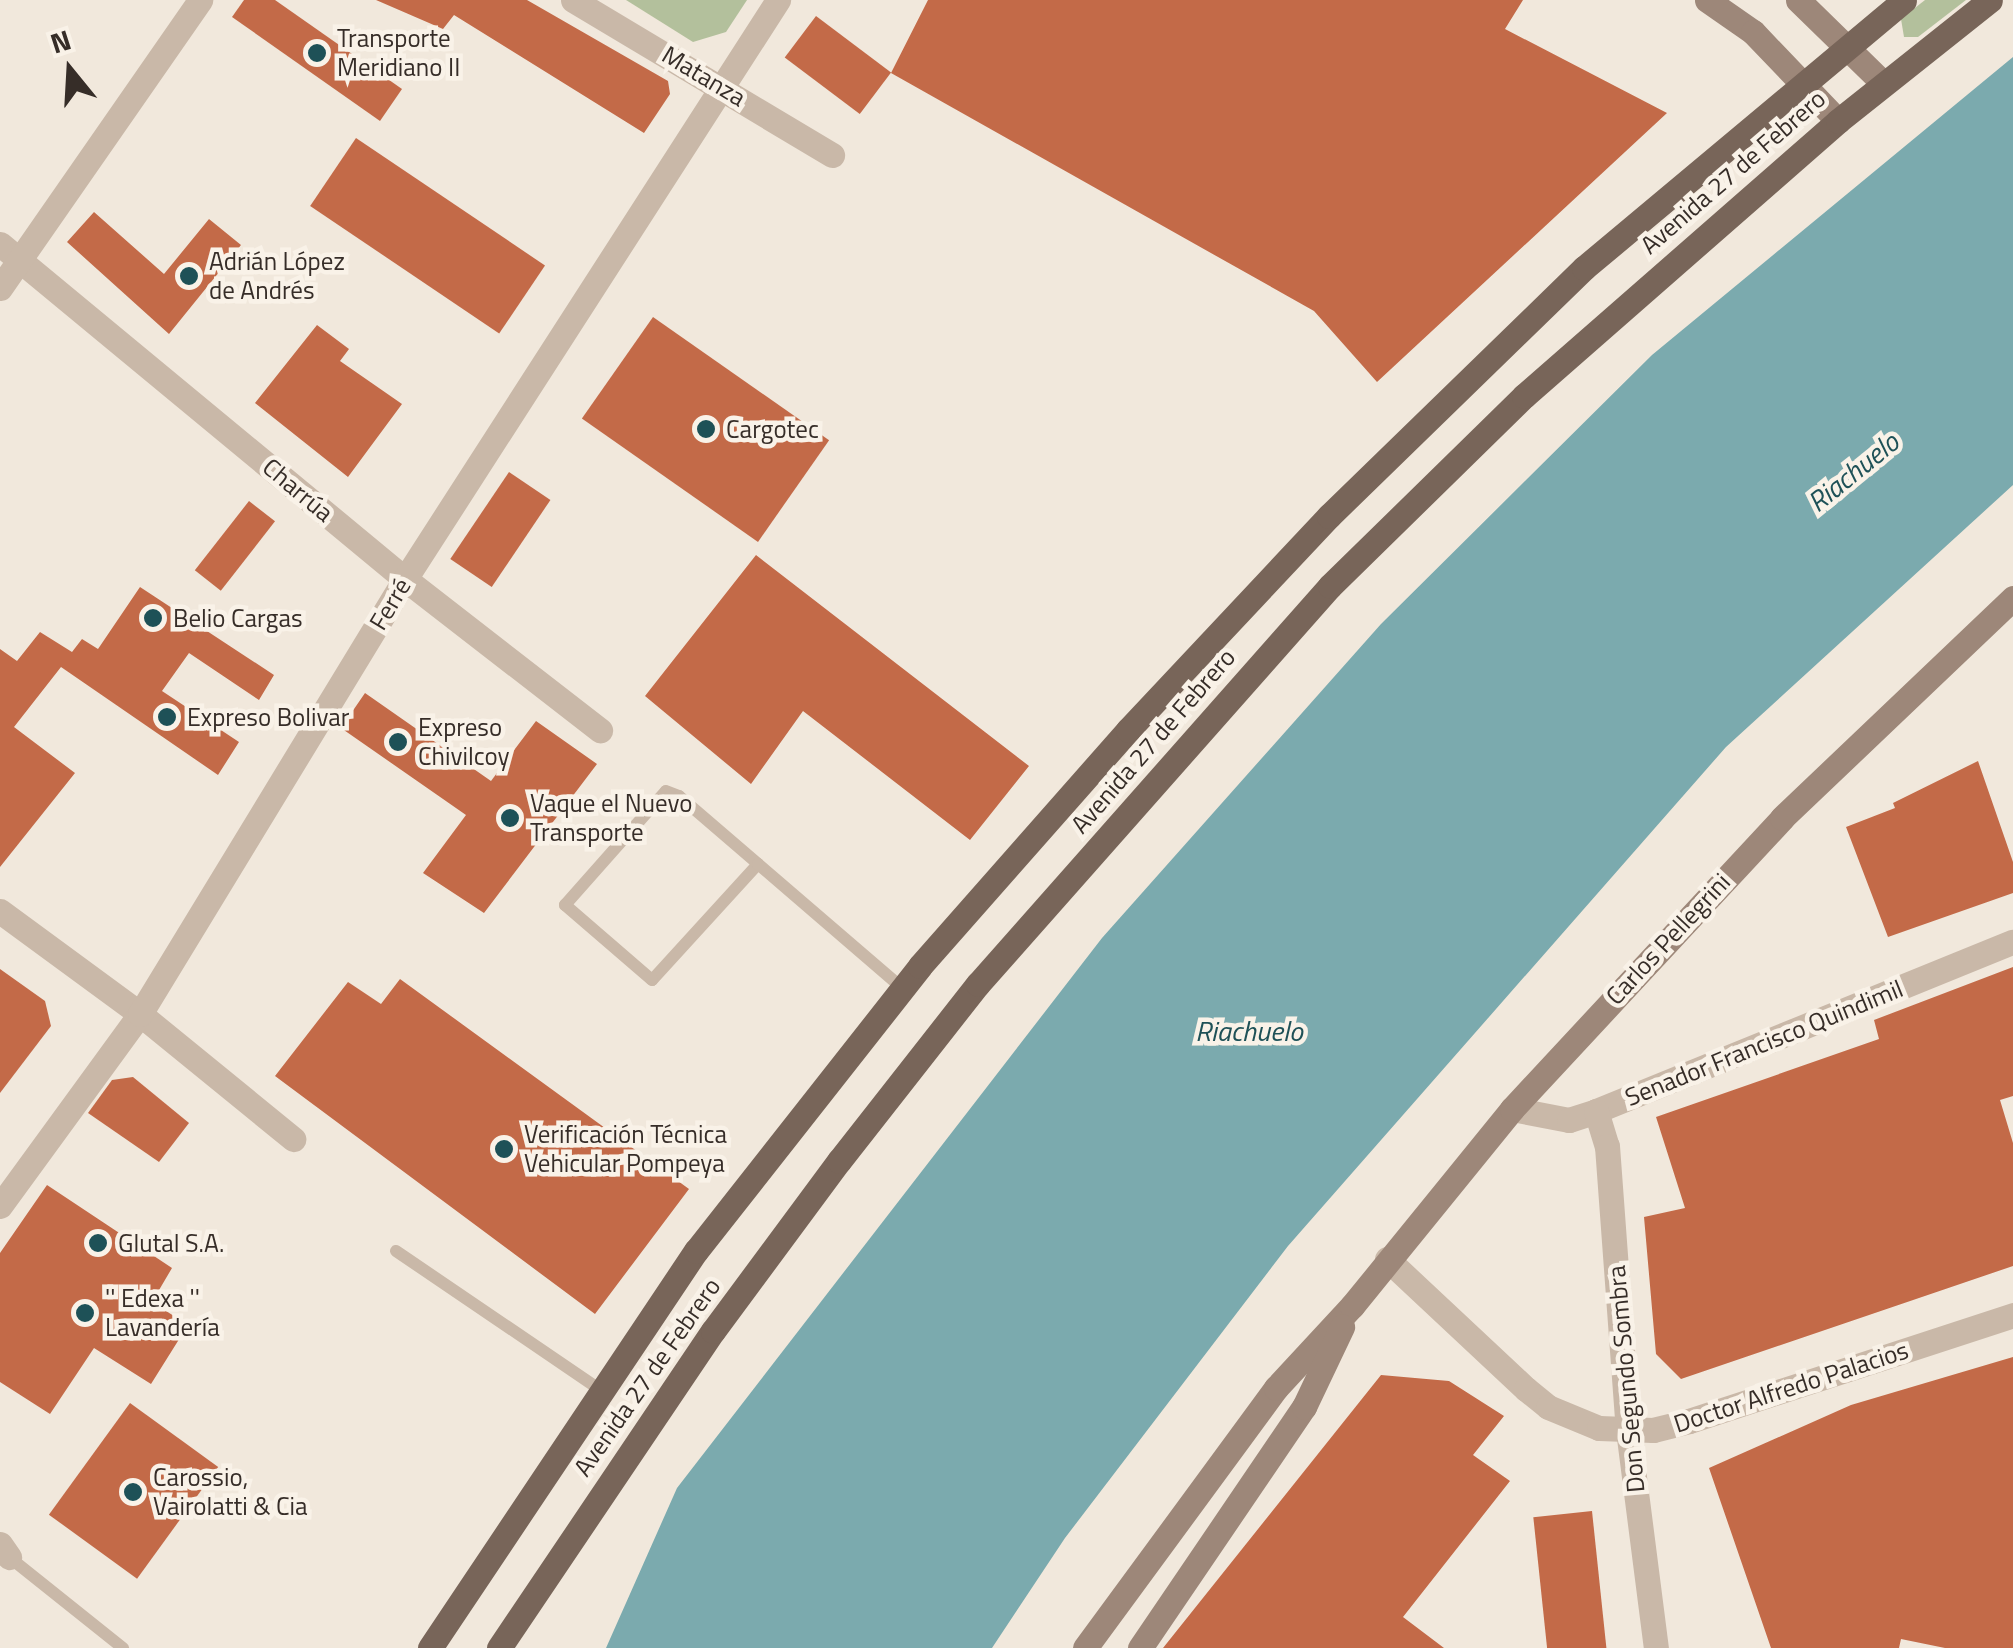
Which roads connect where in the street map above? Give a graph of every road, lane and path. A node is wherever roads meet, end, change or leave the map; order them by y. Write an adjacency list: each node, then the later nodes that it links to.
1 (200, 0): 14 (street)
2 (573, 0): 11 (street, Matanza)
3 (778, 0): 11 (street, Ferré)
4 (1707, 0): 9 (main road)
5 (1798, 0): 8 (main road)
6 (1904, 0): 8 (main road, Avenida 27 de Febrero)
7 (1990, 0): 10 (main road, Avenida 27 de Febrero)
8 (1847, 45): 9 (main road, Avenida 27 de Febrero); 10 (main road)
9 (1802, 82): 12 (main road); 22 (main road, Avenida 27 de Febrero)
10 (1883, 83): 12 (main road, Avenida 27 de Febrero)
11 (726, 88): 13 (street, Matanza); 16 (street, Ferré)
12 (1838, 120): 37 (main road, Avenida 27 de Febrero)
13 (832, 155)
14 (10, 252): 15 (street); 16 (street, Charrúa)
15 (0, 288)
16 (405, 579): 18 (street, Charrúa); 23 (street, Ferré)
17 (2013, 598): 24 (main road, Carlos Pellegrini)
18 (600, 730)
19 (758, 864): 19 (lane); 22 (lane)
20 (0, 911): 23 (street)
21 (2013, 942): 25 (street, Senador Francisco Quindimil)
22 (902, 988): 32 (main road, Avenida 27 de Febrero)
23 (140, 1014): 26 (street); 27 (street, Ferré)
24 (1512, 1109): 25 (street, Senador Francisco Quindimil); 29 (main road, Carlos Pellegrini)
25 (1596, 1111): 33 (street, Don Segundo Sombra)
26 (293, 1139)
27 (0, 1206)
28 (396, 1251): 32 (lane)
29 (1387, 1259): 30 (main road, Carlos Pellegrini); 33 (street, Doctor Alfredo Palacios)
30 (1352, 1306): 38 (main road, Carlos Pellegrini); 39 (main road, Carlos Pellegrini)
31 (2013, 1315): 33 (street, Doctor Alfredo Palacios)
32 (599, 1389): 36 (main road, Avenida 27 de Febrero)
33 (1628, 1430): 40 (street, Don Segundo Sombra)
34 (4, 1550): 35 (lane)
35 (123, 1648)
36 (430, 1648)
37 (500, 1648)
38 (1085, 1648)
39 (1140, 1648)
40 (1656, 1648)

